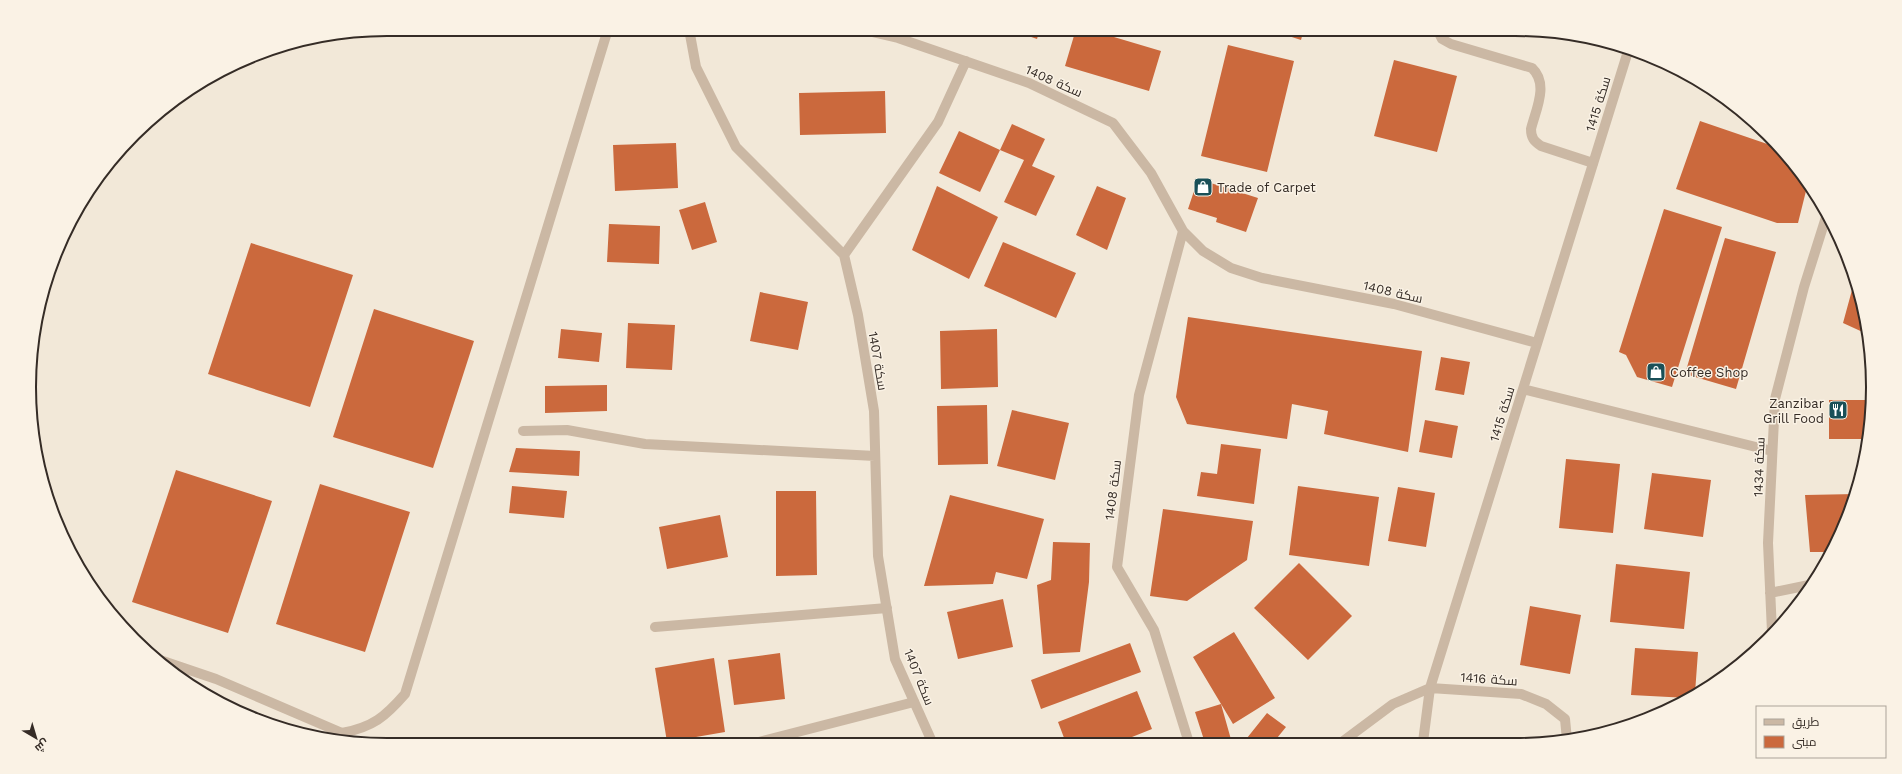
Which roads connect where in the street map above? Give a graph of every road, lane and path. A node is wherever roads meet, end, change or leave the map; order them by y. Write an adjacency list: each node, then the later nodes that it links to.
1 (606, 36): 21 (street)
2 (690, 36): 10 (street)
3 (889, 36): 6 (street, سكة 1408)
4 (1440, 36): 7 (street)
5 (1627, 55): 7 (street, سكة 1415)
6 (966, 61): 9 (street, سكة 1408); 10 (street)
7 (1593, 163): 11 (street, سكة 1415)
8 (1824, 222): 14 (street, سكة 1434)
9 (1183, 231): 11 (street, سكة 1408); 27 (street, سكة 1408)
10 (844, 255): 15 (street, سكة 1407)
11 (1537, 343): 12 (street, سكة 1415)
12 (1523, 389): 14 (street); 22 (street, سكة 1415)
13 (523, 430): 15 (street)
14 (1772, 451): 17 (street, سكة 1434)
15 (875, 456): 18 (street, سكة 1407)
16 (1804, 586): 17 (street)
17 (1770, 593): 19 (street, سكة 1434)
18 (887, 608): 20 (street); 23 (street, سكة 1407)
19 (1772, 626)
20 (655, 627)
21 (172, 664)
22 (1430, 688): 24 (street, سكة 1416); 28 (street); 29 (street, سكة 1415)
23 (914, 702): 25 (street); 26 (street, سكة 1407)
24 (1567, 734)
25 (774, 738)
26 (930, 738)
27 (1187, 738)
28 (1347, 738)
29 (1424, 738)

